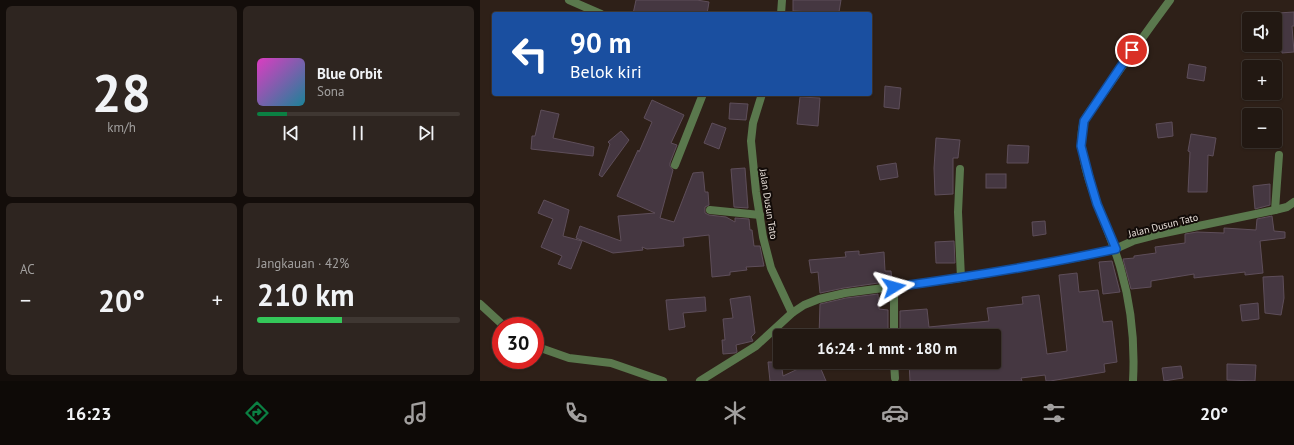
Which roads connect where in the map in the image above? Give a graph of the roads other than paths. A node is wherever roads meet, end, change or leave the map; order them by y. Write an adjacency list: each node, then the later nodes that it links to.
1 (569, 0): 4 (street)
2 (782, 0): 5 (street)
3 (1170, 0): 15 (street)
4 (596, 12)
5 (781, 12)
6 (702, 96): 9 (street)
7 (761, 96): 14 (street, Jalan Dusun Tato)
8 (1279, 155): 13 (street)
9 (675, 165)
10 (960, 169): 16 (street)
11 (1294, 202): 13 (street, Jalan Dusun Tato)
12 (710, 210): 14 (street)
13 (1275, 210): 15 (street, Jalan Dusun Tato)
14 (760, 216): 19 (street, Jalan Dusun Tato)
15 (1116, 249): 16 (street, Jalan Dusun Tato); 27 (street)
16 (961, 278): 17 (street, Jalan Dusun Tato)
17 (894, 287): 19 (street, Jalan Dusun Tato); 21 (street)
18 (480, 304): 20 (street)
19 (792, 313): 26 (street, Jalan Dusun Tato)
20 (494, 317)
21 (894, 329)
22 (544, 349): 25 (street)
23 (894, 369): 24 (street)
24 (894, 378)
25 (663, 381)
26 (700, 381)
27 (1132, 381)

